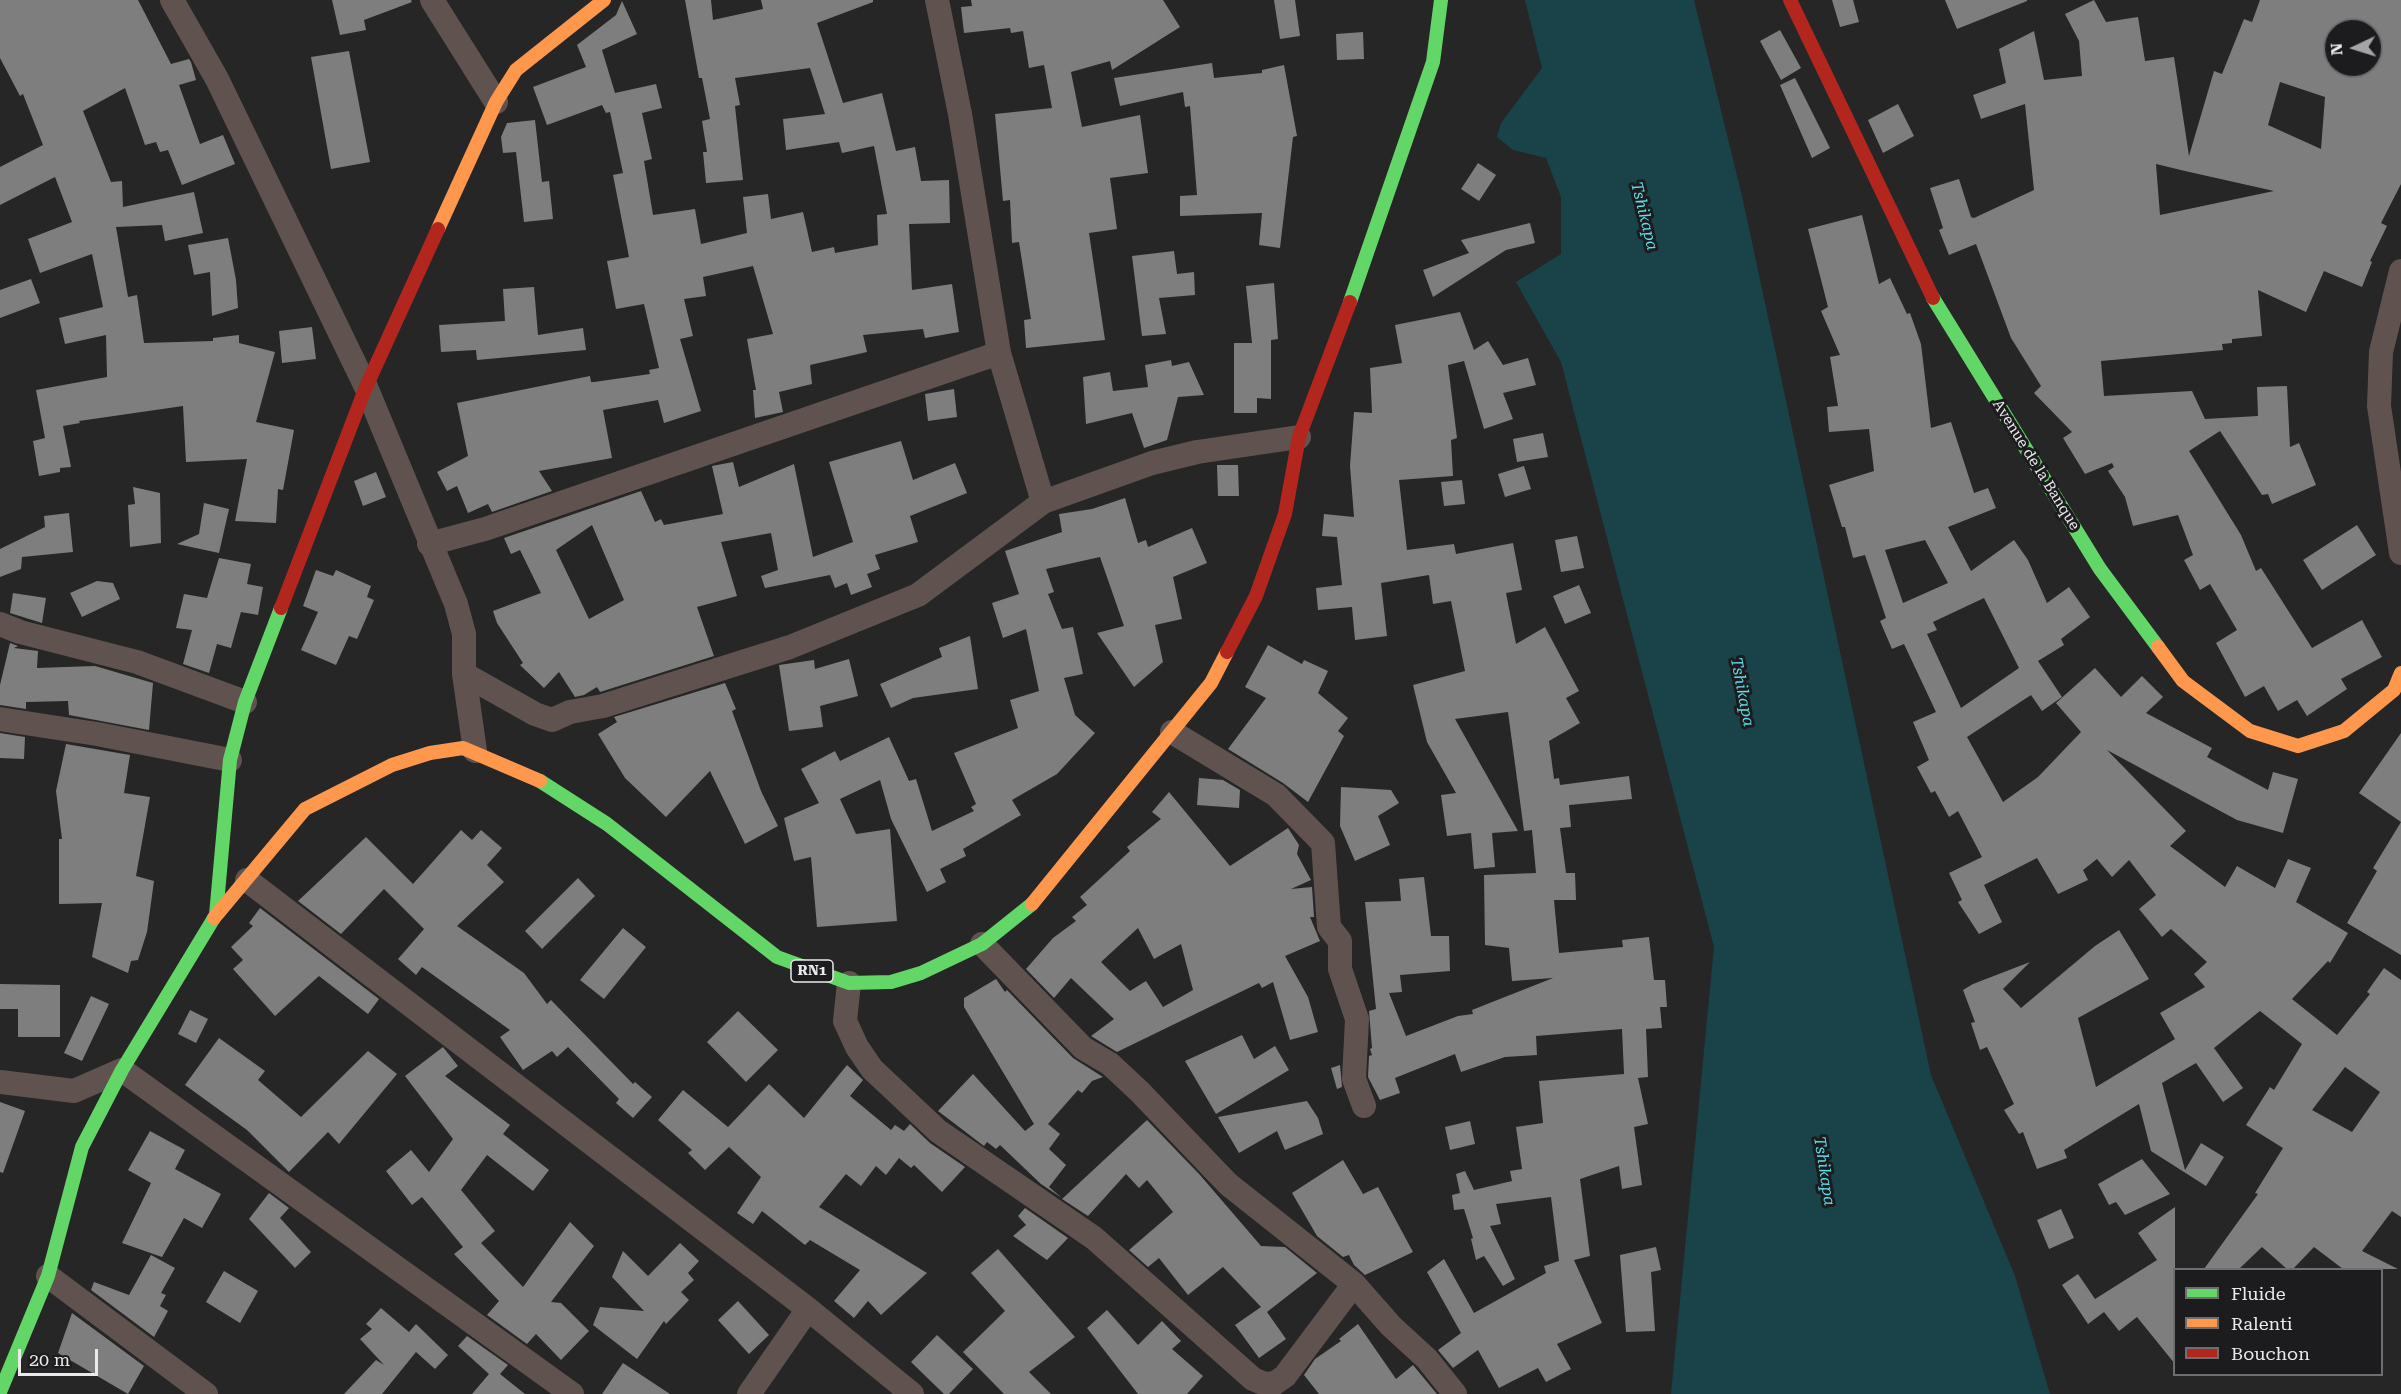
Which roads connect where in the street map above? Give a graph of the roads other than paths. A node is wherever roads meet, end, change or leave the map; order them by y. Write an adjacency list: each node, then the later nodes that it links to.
1 (172, 0): 10 (street)
2 (432, 0): 7 (street)
3 (603, 0): 7 (main road)
4 (937, 0): 9 (street)
5 (1441, 0): 11 (main road, RN1)
6 (1790, 0): 19 (main road, Avenue de la Banque)
7 (496, 102): 10 (main road)
8 (2401, 271): 14 (street)
9 (999, 353): 12 (street); 13 (street)
10 (366, 387): 13 (street); 18 (main road)
11 (1299, 437): 12 (street); 21 (main road, RN1)
12 (1043, 502): 17 (street)
13 (429, 544): 17 (street)
14 (2401, 553)
15 (0, 624): 18 (street)
16 (2401, 673): 19 (main road, Avenue de la Banque)
17 (464, 674): 22 (street)
18 (245, 702): 23 (main road)
19 (2394, 703)
20 (0, 719): 23 (street)
21 (1172, 732): 26 (main road, RN1); 30 (street)
22 (476, 751): 24 (main road, RN1); 27 (main road, RN1)
23 (230, 760): 25 (main road)
24 (247, 880): 25 (main road, RN1); 33 (street)
25 (216, 915): 28 (main road, RN1)
26 (982, 944): 27 (main road, RN1); 32 (street)
27 (849, 982): 32 (street)
28 (122, 1070): 29 (street); 31 (main road, RN1); 36 (street)
29 (0, 1082)
30 (1364, 1106)
31 (48, 1276): 34 (main road, RN1); 35 (street)
32 (1354, 1284): 39 (street)
33 (808, 1310): 37 (street); 38 (street)
34 (0, 1392)
35 (206, 1394)
36 (572, 1394)
37 (749, 1394)
38 (912, 1394)
39 (1455, 1394)

